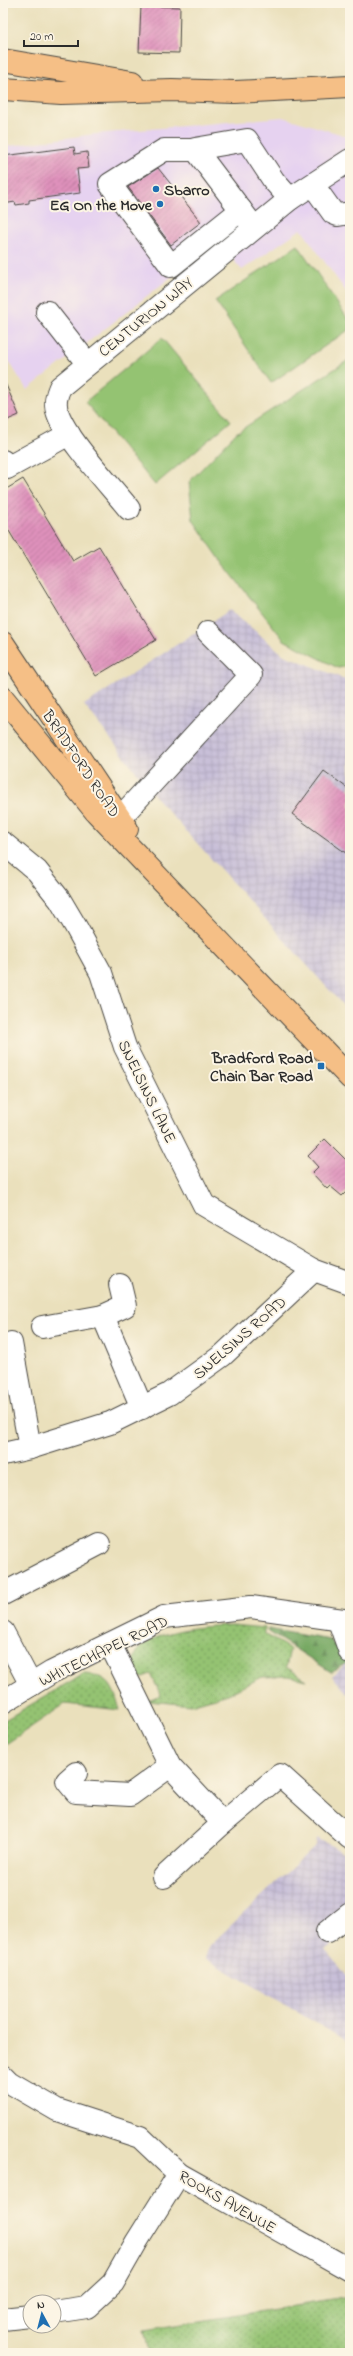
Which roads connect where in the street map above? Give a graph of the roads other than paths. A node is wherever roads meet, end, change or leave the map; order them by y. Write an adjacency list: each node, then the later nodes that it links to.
1 (3, 60): 4 (main road)
2 (350, 86): 4 (main road)
3 (3, 90): 4 (main road)
4 (172, 90)
5 (196, 150): 8 (street); 9 (street); 9 (street)
6 (350, 160): 7 (street, CENTURION WAY)
7 (313, 185): 8 (street, CENTURION WAY); 10 (street)
8 (290, 199): 11 (street, CENTURION WAY)
9 (241, 210): 11 (street)
10 (350, 213)
11 (254, 228): 13 (street, CENTURION WAY)
12 (47, 312): 13 (street)
13 (87, 363): 14 (street, CENTURION WAY)
14 (69, 434): 15 (street); 16 (street, CENTURION WAY)
15 (3, 461)
16 (129, 509)
17 (208, 632): 20 (street)
18 (3, 643): 20 (main road, BRADFORD ROAD)
19 (3, 698): 22 (main road, BRADFORD ROAD)
20 (120, 818): 22 (main road, BRADFORD ROAD)
21 (3, 843): 24 (street, SNELSINS LANE)
22 (162, 883): 23 (main road, BRADFORD ROAD)
23 (349, 1076)
24 (314, 1270): 25 (street, SNELSINS LANE); 30 (street, SNELSINS ROAD)
25 (350, 1283)
26 (120, 1285): 27 (street)
27 (103, 1316): 28 (street); 30 (street)
28 (42, 1327)
29 (11, 1343): 31 (street)
30 (142, 1408): 31 (street, SNELSINS ROAD)
31 (30, 1448): 32 (street, SNELSINS ROAD)
32 (3, 1454)
33 (99, 1544): 34 (street)
34 (3, 1594)
35 (345, 1621): 37 (street, WHITECHAPEL ROAD); 38 (street)
36 (3, 1632): 39 (street)
37 (110, 1644): 39 (street, WHITECHAPEL ROAD); 41 (street)
38 (350, 1652)
39 (31, 1685): 40 (street, WHITECHAPEL ROAD)
40 (3, 1702)
41 (170, 1766): 42 (street); 43 (street)
42 (76, 1773)
43 (223, 1823): 44 (street); 45 (street)
44 (350, 1838)
45 (164, 1877)
46 (350, 1914): 47 (street)
47 (327, 1932)
48 (3, 2076): 49 (street, ROOKS AVENUE)
49 (179, 2174): 50 (street, ROOKS AVENUE); 51 (street)
50 (350, 2270)
51 (62, 2311)
52 (22, 2317): 53 (street)
53 (3, 2319)

